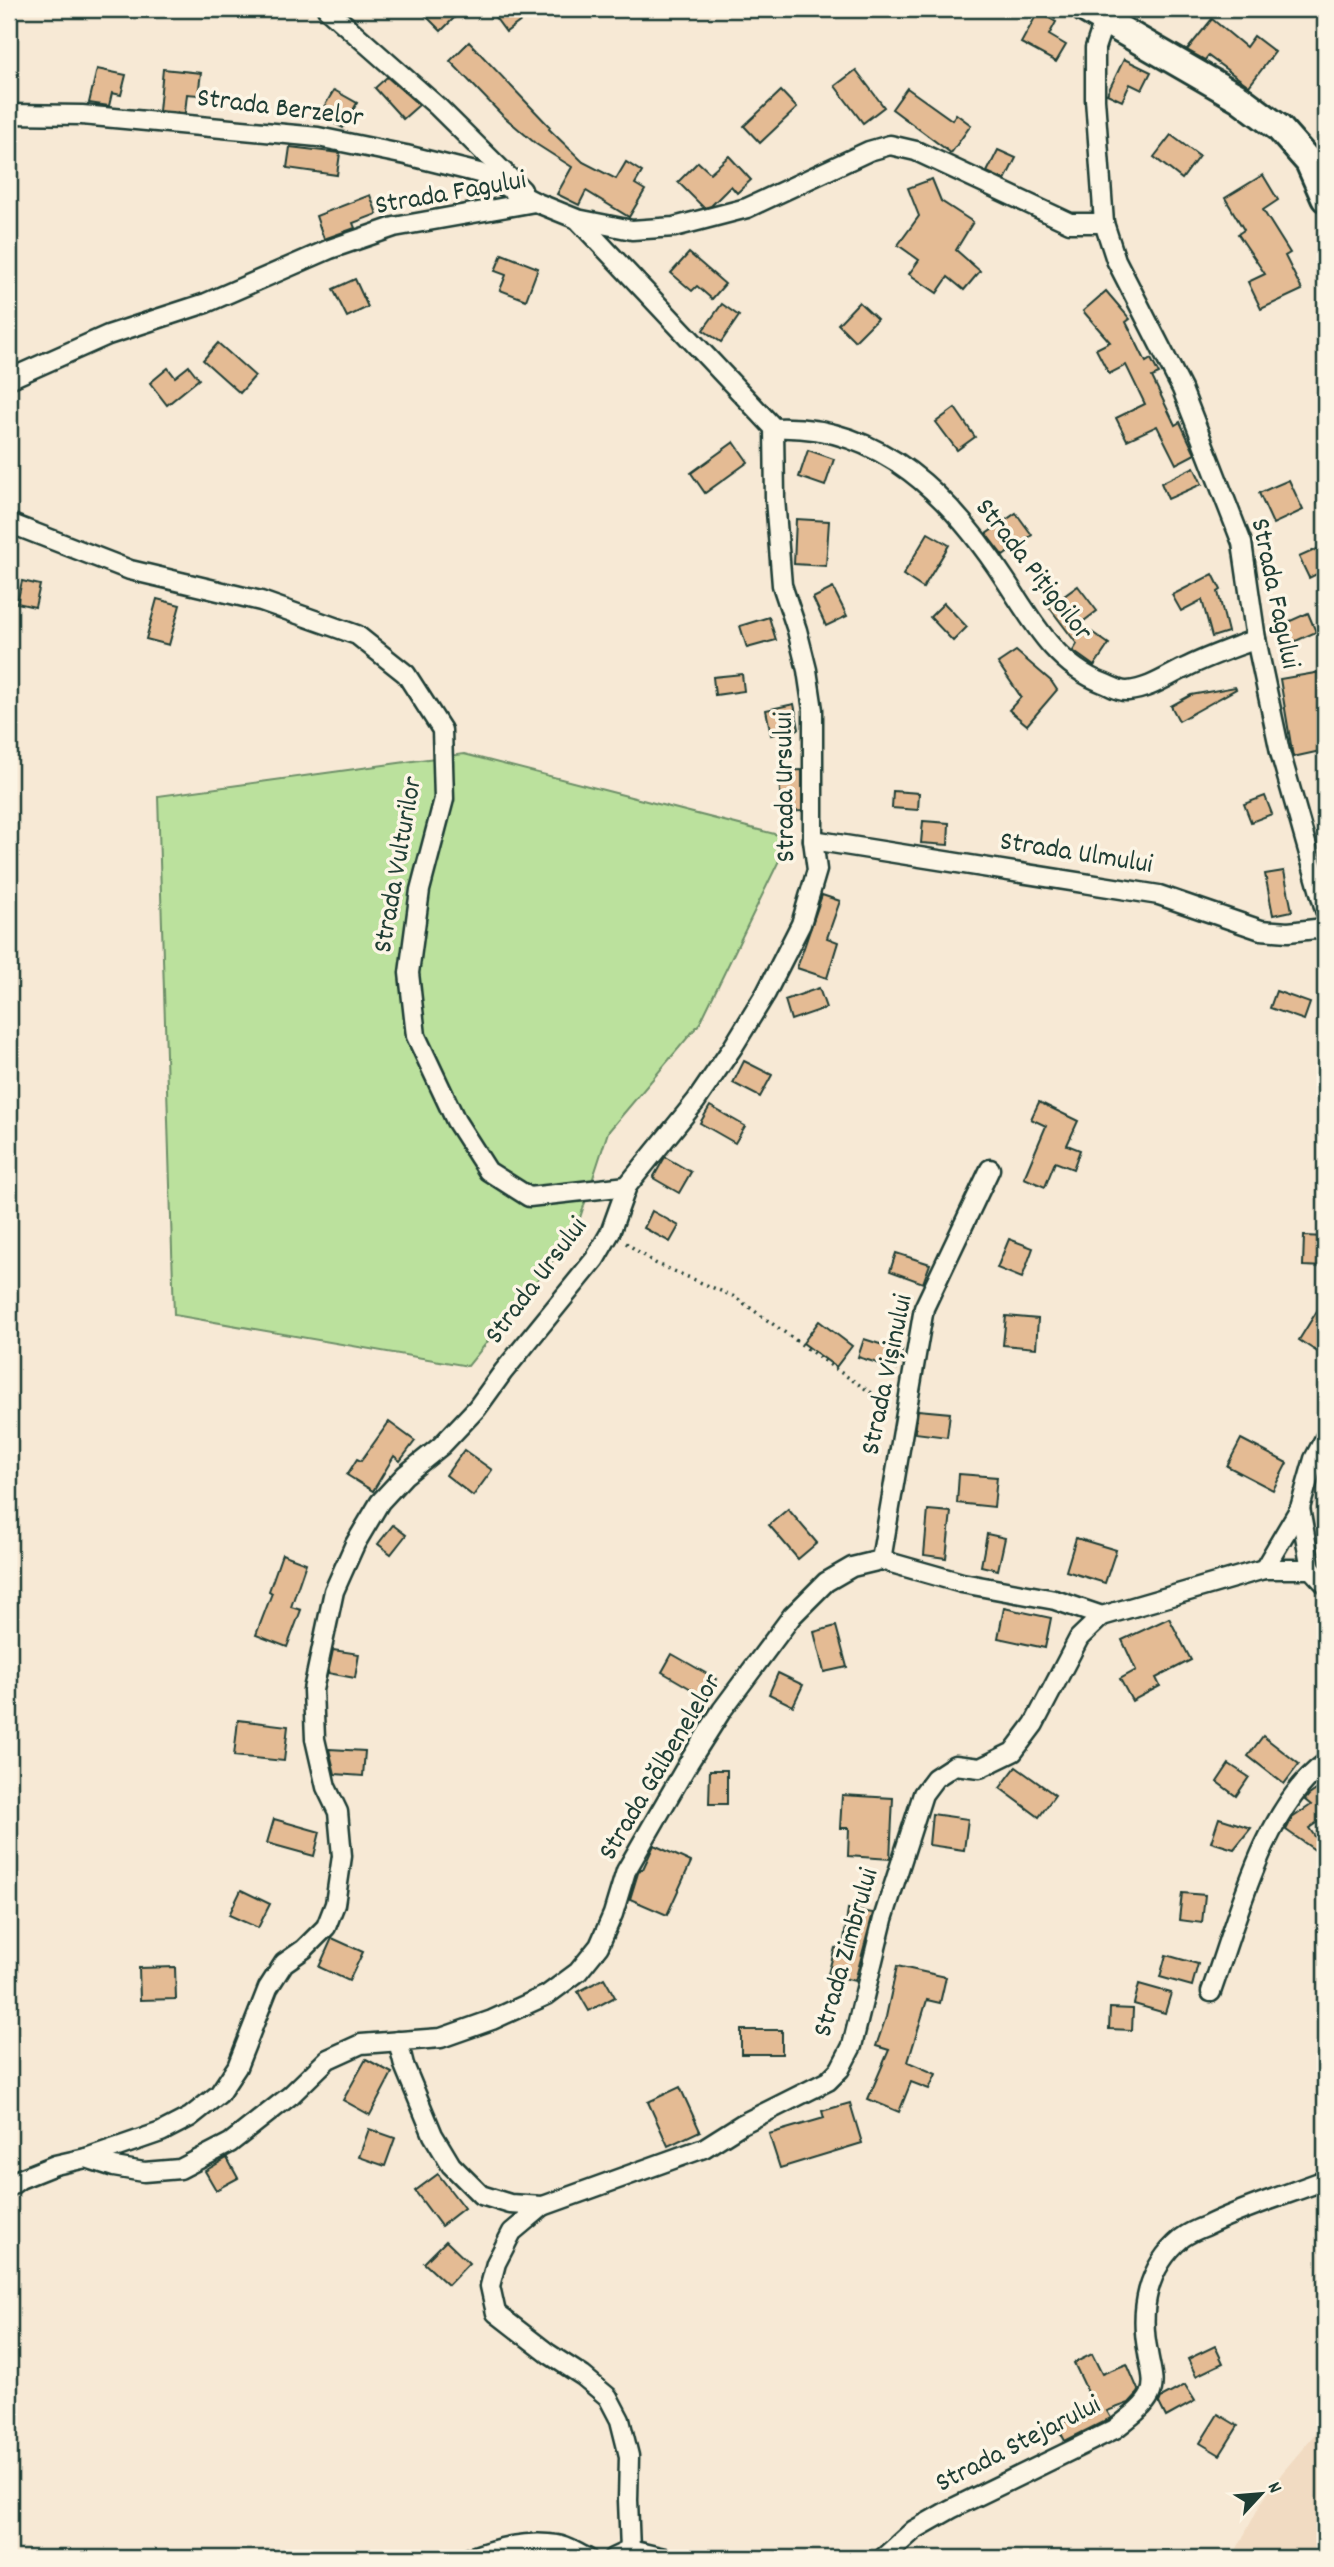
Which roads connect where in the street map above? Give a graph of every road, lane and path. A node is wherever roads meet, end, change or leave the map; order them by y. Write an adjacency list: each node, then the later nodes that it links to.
1 (327, 9): 5 (street)
2 (1094, 15): 4 (main road); 7 (street, Strada Fagului)
3 (9, 114): 5 (street, Strada Berzelor)
4 (1325, 198)
5 (535, 202): 6 (street, Strada Fagului); 8 (street, Strada Fagului)
6 (577, 219): 7 (street, Strada Fagului); 9 (street)
7 (1104, 223): 11 (street, Strada Fagului)
8 (9, 379)
9 (774, 428): 11 (street, Strada Pițigoilor); 12 (street, Strada Ursului)
10 (9, 523): 17 (street, Strada Vulturilor)
11 (1256, 639): 13 (street, Strada Fagului)
12 (813, 839): 15 (street, Strada Ulmului); 17 (street, Strada Ursului)
13 (1321, 883): 14 (street, Strada Fagului)
14 (1325, 909)
15 (1325, 928)
16 (990, 1169): 19 (street, Strada Vișinului)
17 (627, 1186): 18 (street, Strada Ursului)
18 (610, 1233): 19 (path); 30 (street, Strada Ursului)
19 (906, 1416): 22 (street, Strada Vișinului)
20 (1325, 1438): 21 (street)
21 (1300, 1508): 23 (street); 24 (street)
22 (881, 1560): 26 (street); 29 (street, Strada Gălbenelelor)
23 (1264, 1569): 24 (street); 26 (street)
24 (1311, 1569): 25 (street)
25 (1325, 1584)
26 (1102, 1616): 33 (street, Strada Zimbrului)
27 (1325, 1763): 28 (street)
28 (1211, 1992)
29 (398, 2041): 30 (street, Strada Gălbenelelor); 33 (street, Strada Zimbrului)
30 (86, 2158): 32 (street)
31 (1325, 2180): 39 (street, Strada Stejarului)
32 (9, 2187)
33 (543, 2206): 34 (street, Strada Zimbrului)
34 (630, 2550): 37 (street); 38 (street)
35 (469, 2558): 36 (street)
36 (587, 2558)
37 (613, 2558)
38 (664, 2558)
39 (883, 2558)

